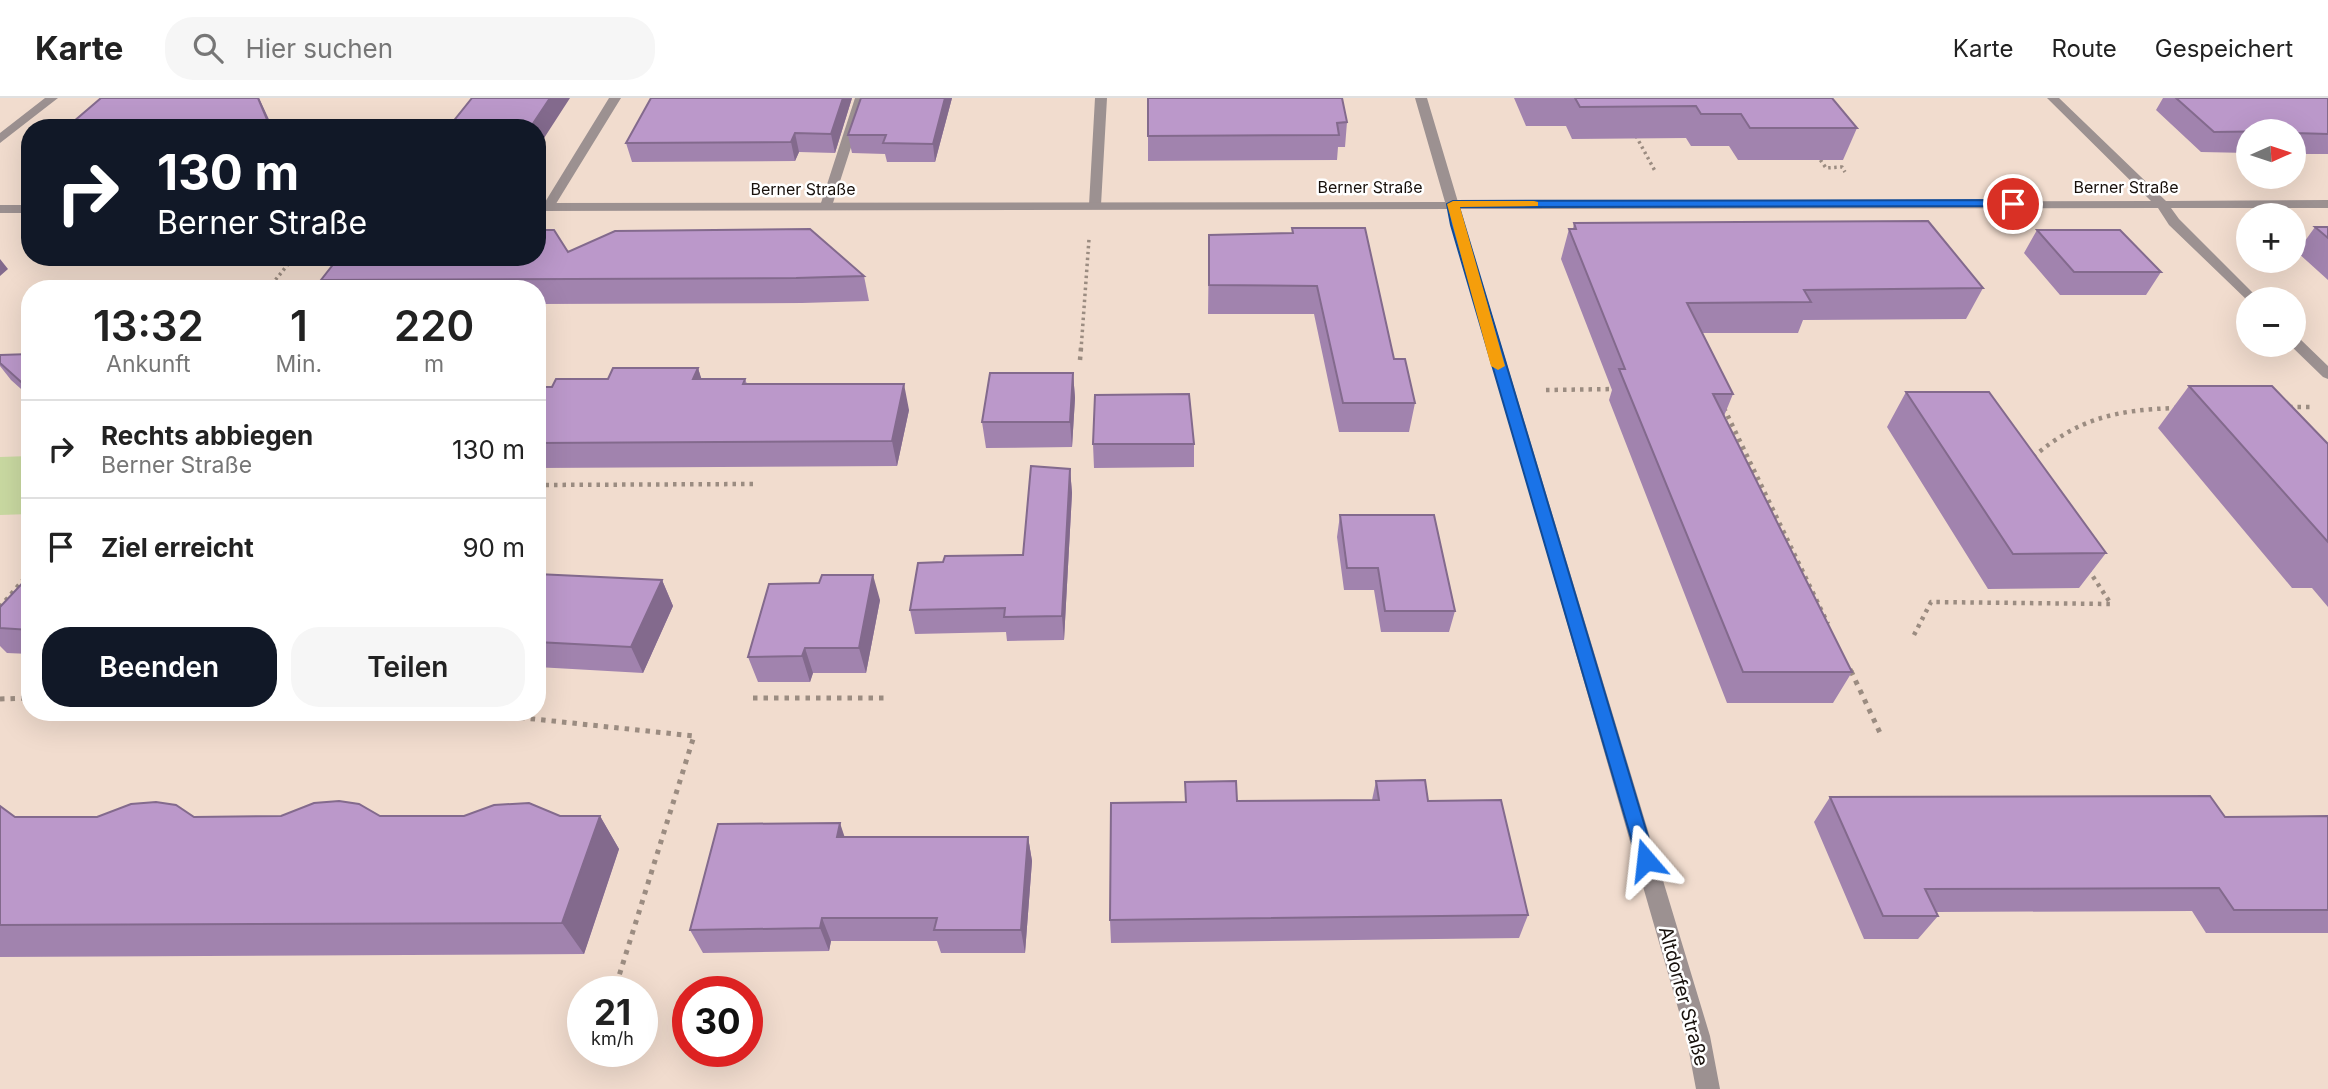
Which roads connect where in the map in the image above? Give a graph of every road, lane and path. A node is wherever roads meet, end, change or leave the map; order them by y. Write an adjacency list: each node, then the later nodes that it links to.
1 (52, 98): 7 (street)
2 (615, 98): 14 (street)
3 (861, 98): 19 (street)
4 (1101, 98): 18 (street)
5 (1421, 98): 15 (street, Altdorfer Straße)
6 (2053, 98): 16 (street)
7 (25, 119)
8 (21, 122): 10 (street)
9 (1636, 135): 12 (path)
10 (0, 139)
11 (1811, 148): 13 (path)
12 (1656, 172)
13 (1848, 176)
14 (546, 202)
15 (1453, 204): 16 (street, Berner Straße); 18 (street, Berner Straße); 52 (street, Altdorfer Straße)
16 (2162, 204): 17 (street, Berner Straße); 26 (street)
17 (2328, 204)
18 (1095, 205): 19 (street, Berner Straße)
19 (826, 206): 20 (street, Berner Straße)
20 (546, 207)
21 (0, 209): 22 (street)
22 (21, 209)
23 (1089, 239): 28 (path)
24 (287, 266): 25 (path)
25 (275, 280)
26 (2240, 287)
27 (2306, 353): 29 (street)
28 (1080, 360)
29 (2328, 374)
30 (1624, 389): 31 (path)
31 (1545, 390)
32 (1721, 402): 43 (path)
33 (2276, 407): 34 (path)
34 (2316, 407)
35 (2182, 408): 36 (path)
36 (2029, 460)
37 (754, 484): 38 (path)
38 (546, 485)
39 (2081, 558): 42 (path)
40 (21, 582): 41 (path)
41 (0, 607)
42 (1914, 635)
43 (1834, 636)
44 (1846, 661): 50 (path)
45 (21, 698): 48 (path)
46 (752, 698): 47 (path)
47 (889, 698)
48 (0, 699)
49 (546, 720): 51 (path)
50 (1881, 735)
51 (619, 976)
52 (1708, 1089)

